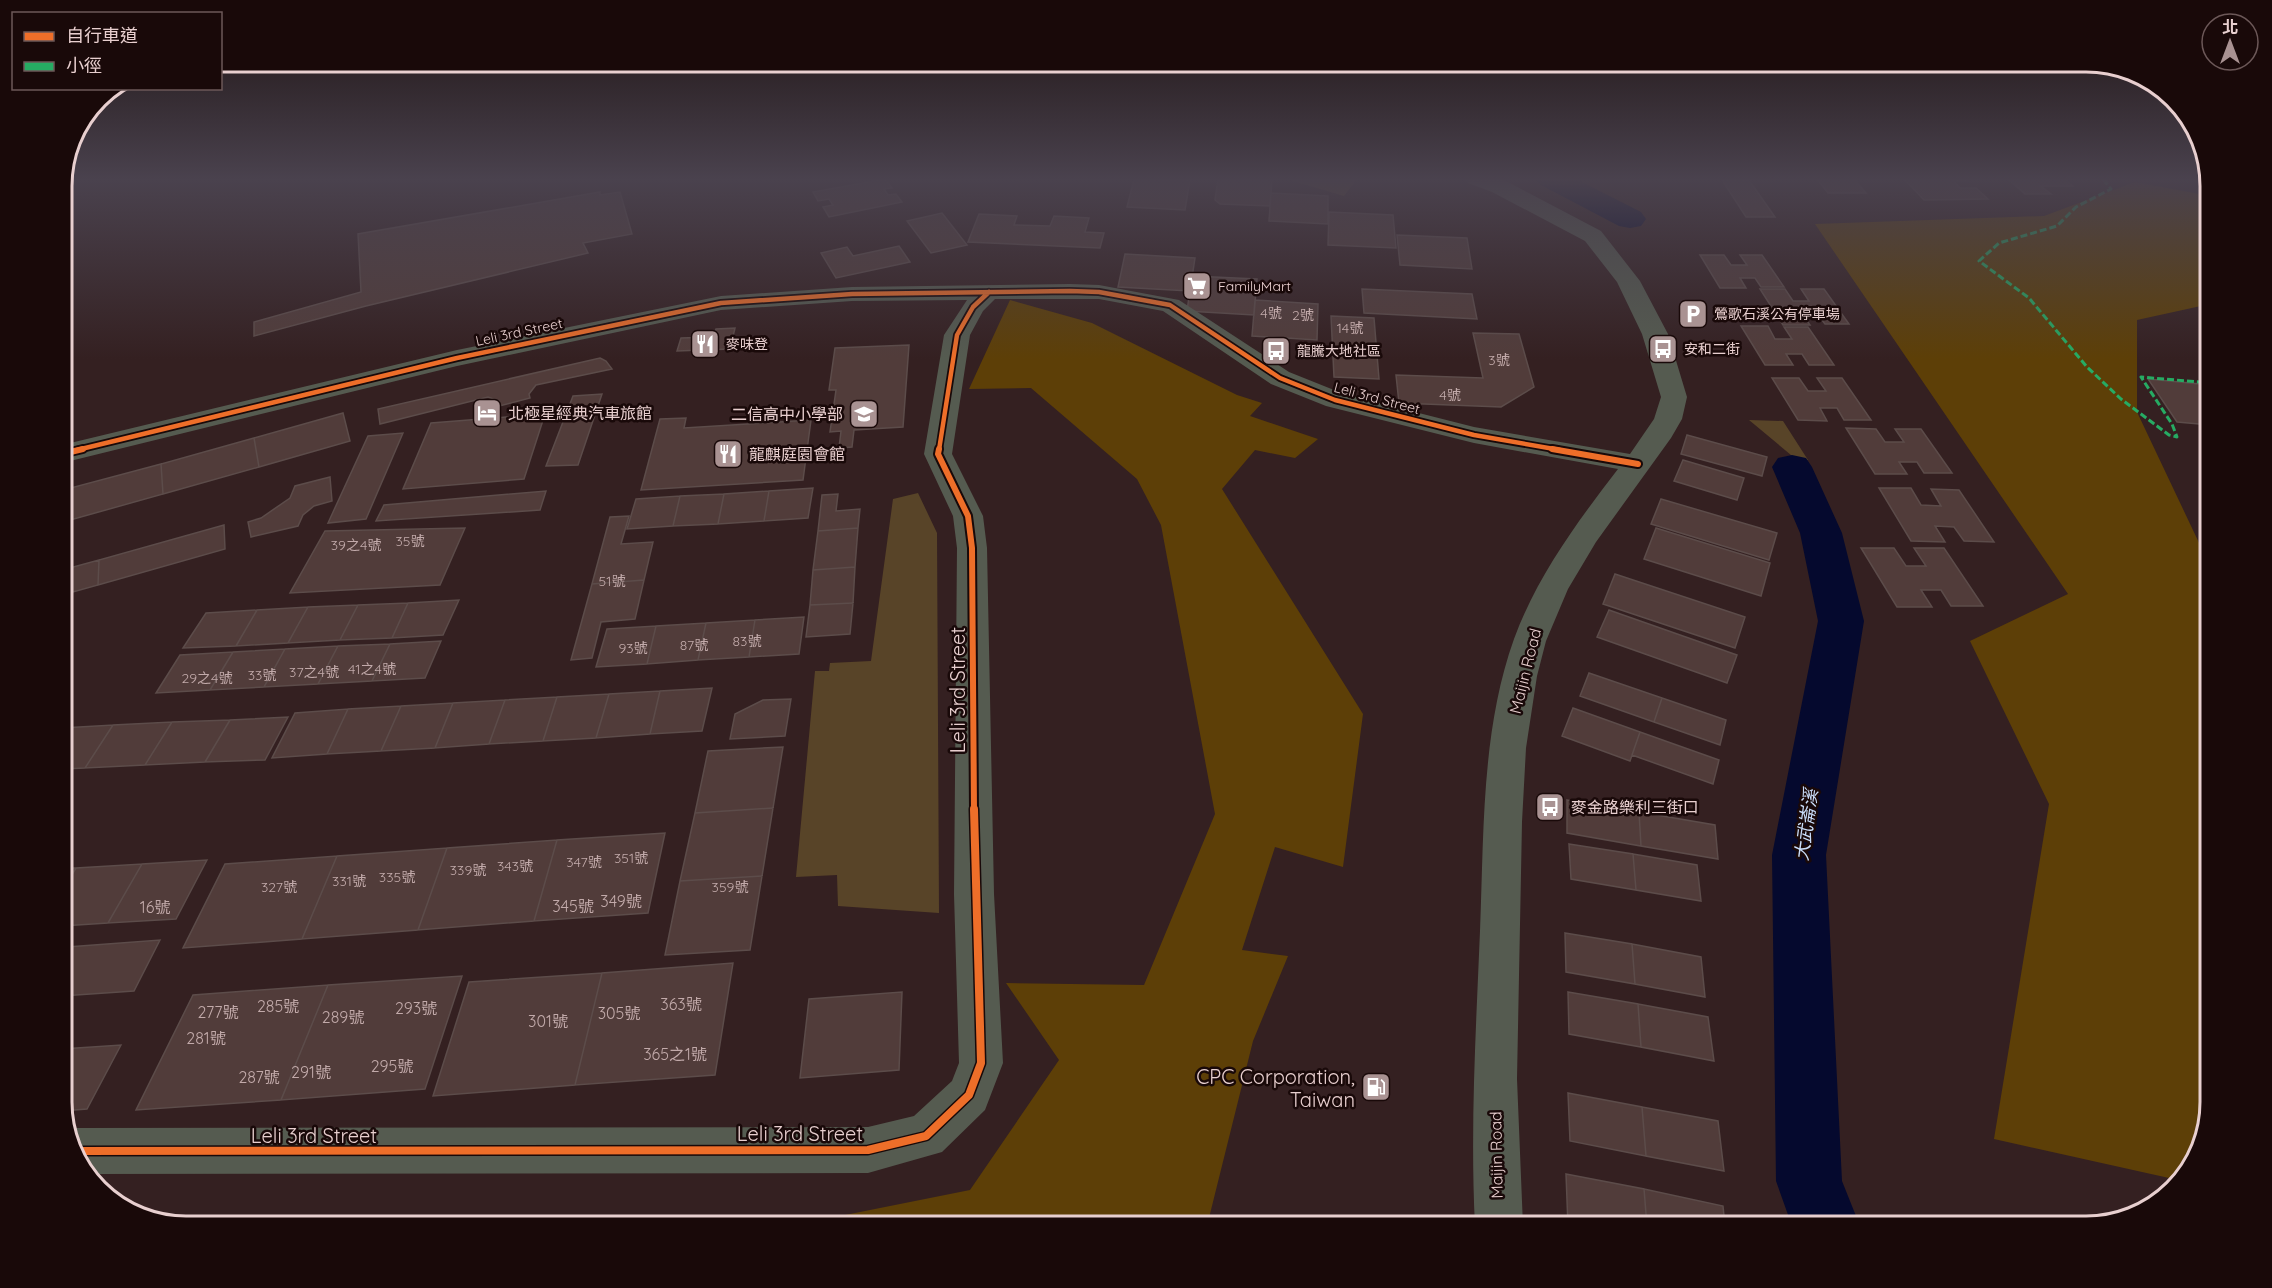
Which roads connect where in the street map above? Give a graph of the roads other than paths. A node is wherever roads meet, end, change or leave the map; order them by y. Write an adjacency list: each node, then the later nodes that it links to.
1 (1595, 239): 4 (street, Maijin Road)
2 (989, 292): 3 (street, Leli 3rd Street); 4 (street, Leli 3rd Street); 5 (street, Leli 3rd Street)
3 (72, 452)
4 (1638, 464): 6 (street, Maijin Road)
5 (84, 1151)
6 (1498, 1216)

